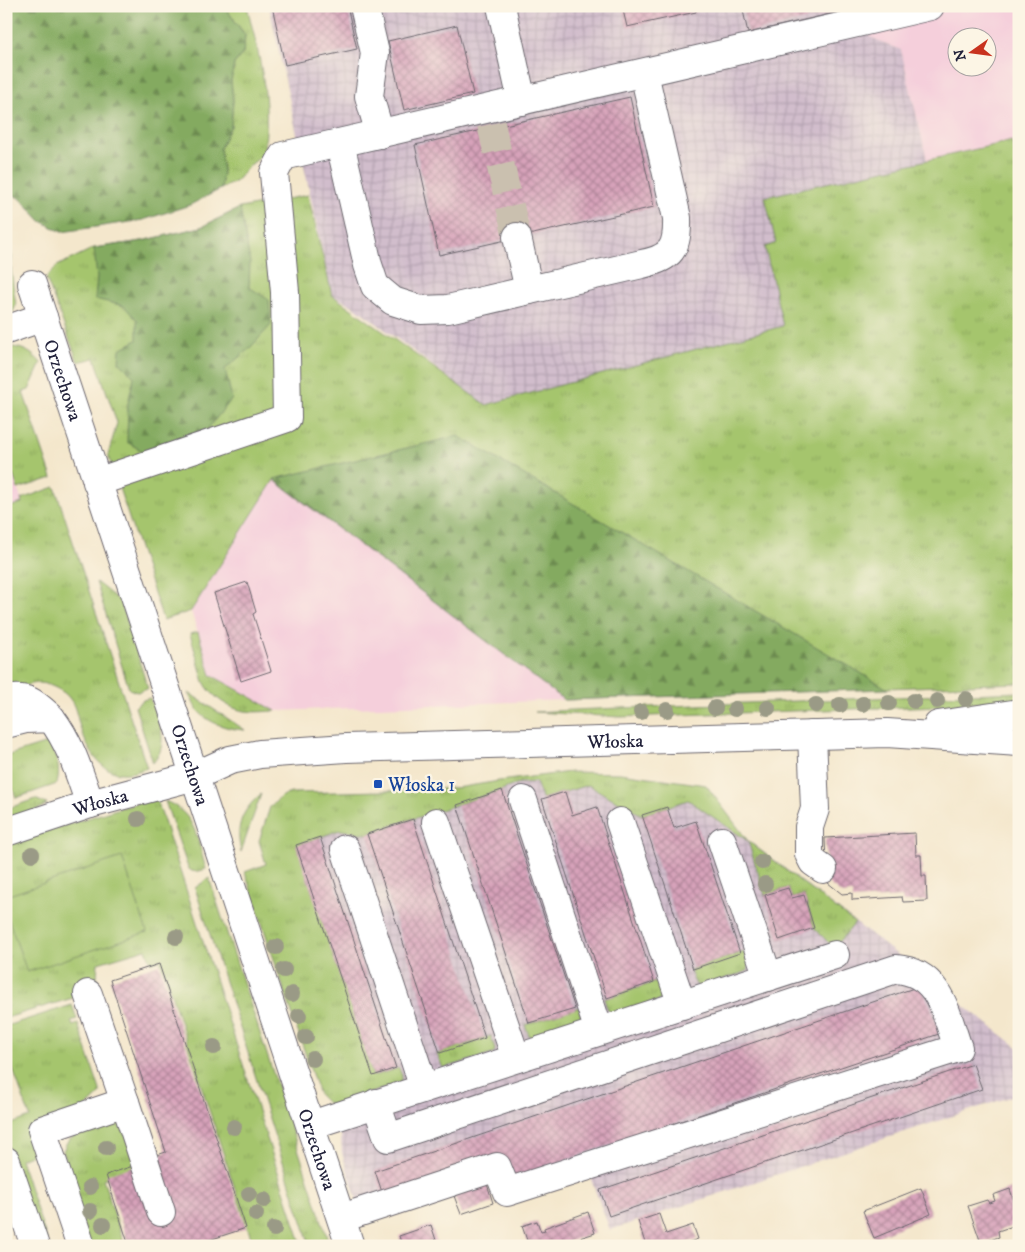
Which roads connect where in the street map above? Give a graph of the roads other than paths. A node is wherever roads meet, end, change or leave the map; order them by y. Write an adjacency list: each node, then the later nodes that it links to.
1 (364, 6): 6 (street)
2 (501, 6): 5 (street)
3 (930, 6): 4 (street)
4 (644, 73): 5 (street); 10 (street)
5 (522, 102): 6 (street)
6 (380, 134): 7 (street)
7 (340, 143): 10 (street); 13 (street)
8 (517, 237): 10 (street)
9 (32, 284): 11 (street, Orzechowa)
10 (529, 290)
11 (43, 317): 12 (street); 13 (street, Orzechowa)
12 (6, 330)
13 (97, 482): 21 (street, Orzechowa)
14 (6, 700): 16 (street)
15 (1019, 713): 18 (street, Włoska)
16 (51, 718): 17 (street); 23 (street)
17 (6, 724)
18 (887, 733): 19 (street, Włoska); 20 (street, Włoska)
19 (812, 735): 21 (street, Włoska); 29 (street)
20 (1019, 742)
21 (195, 776): 23 (street, Włoska); 39 (street, Orzechowa)
22 (523, 800): 34 (street)
23 (90, 804): 26 (street, Włoska)
24 (436, 822): 35 (street)
25 (620, 822): 33 (street)
26 (6, 832)
27 (722, 841): 31 (street)
28 (345, 849): 36 (street)
29 (823, 869)
30 (834, 955): 31 (street)
31 (768, 977): 33 (street)
32 (88, 994): 37 (street)
33 (682, 1005): 34 (street)
34 (599, 1031): 35 (street)
35 (516, 1058): 36 (street)
36 (424, 1088): 38 (street)
37 (125, 1102): 41 (street); 44 (street)
38 (376, 1103): 39 (street); 42 (street)
39 (311, 1124): 42 (street, Orzechowa)
40 (6, 1161): 43 (street)
41 (161, 1212)
42 (342, 1218): 45 (street, Orzechowa)
43 (35, 1246)
44 (81, 1246)
45 (350, 1246)

